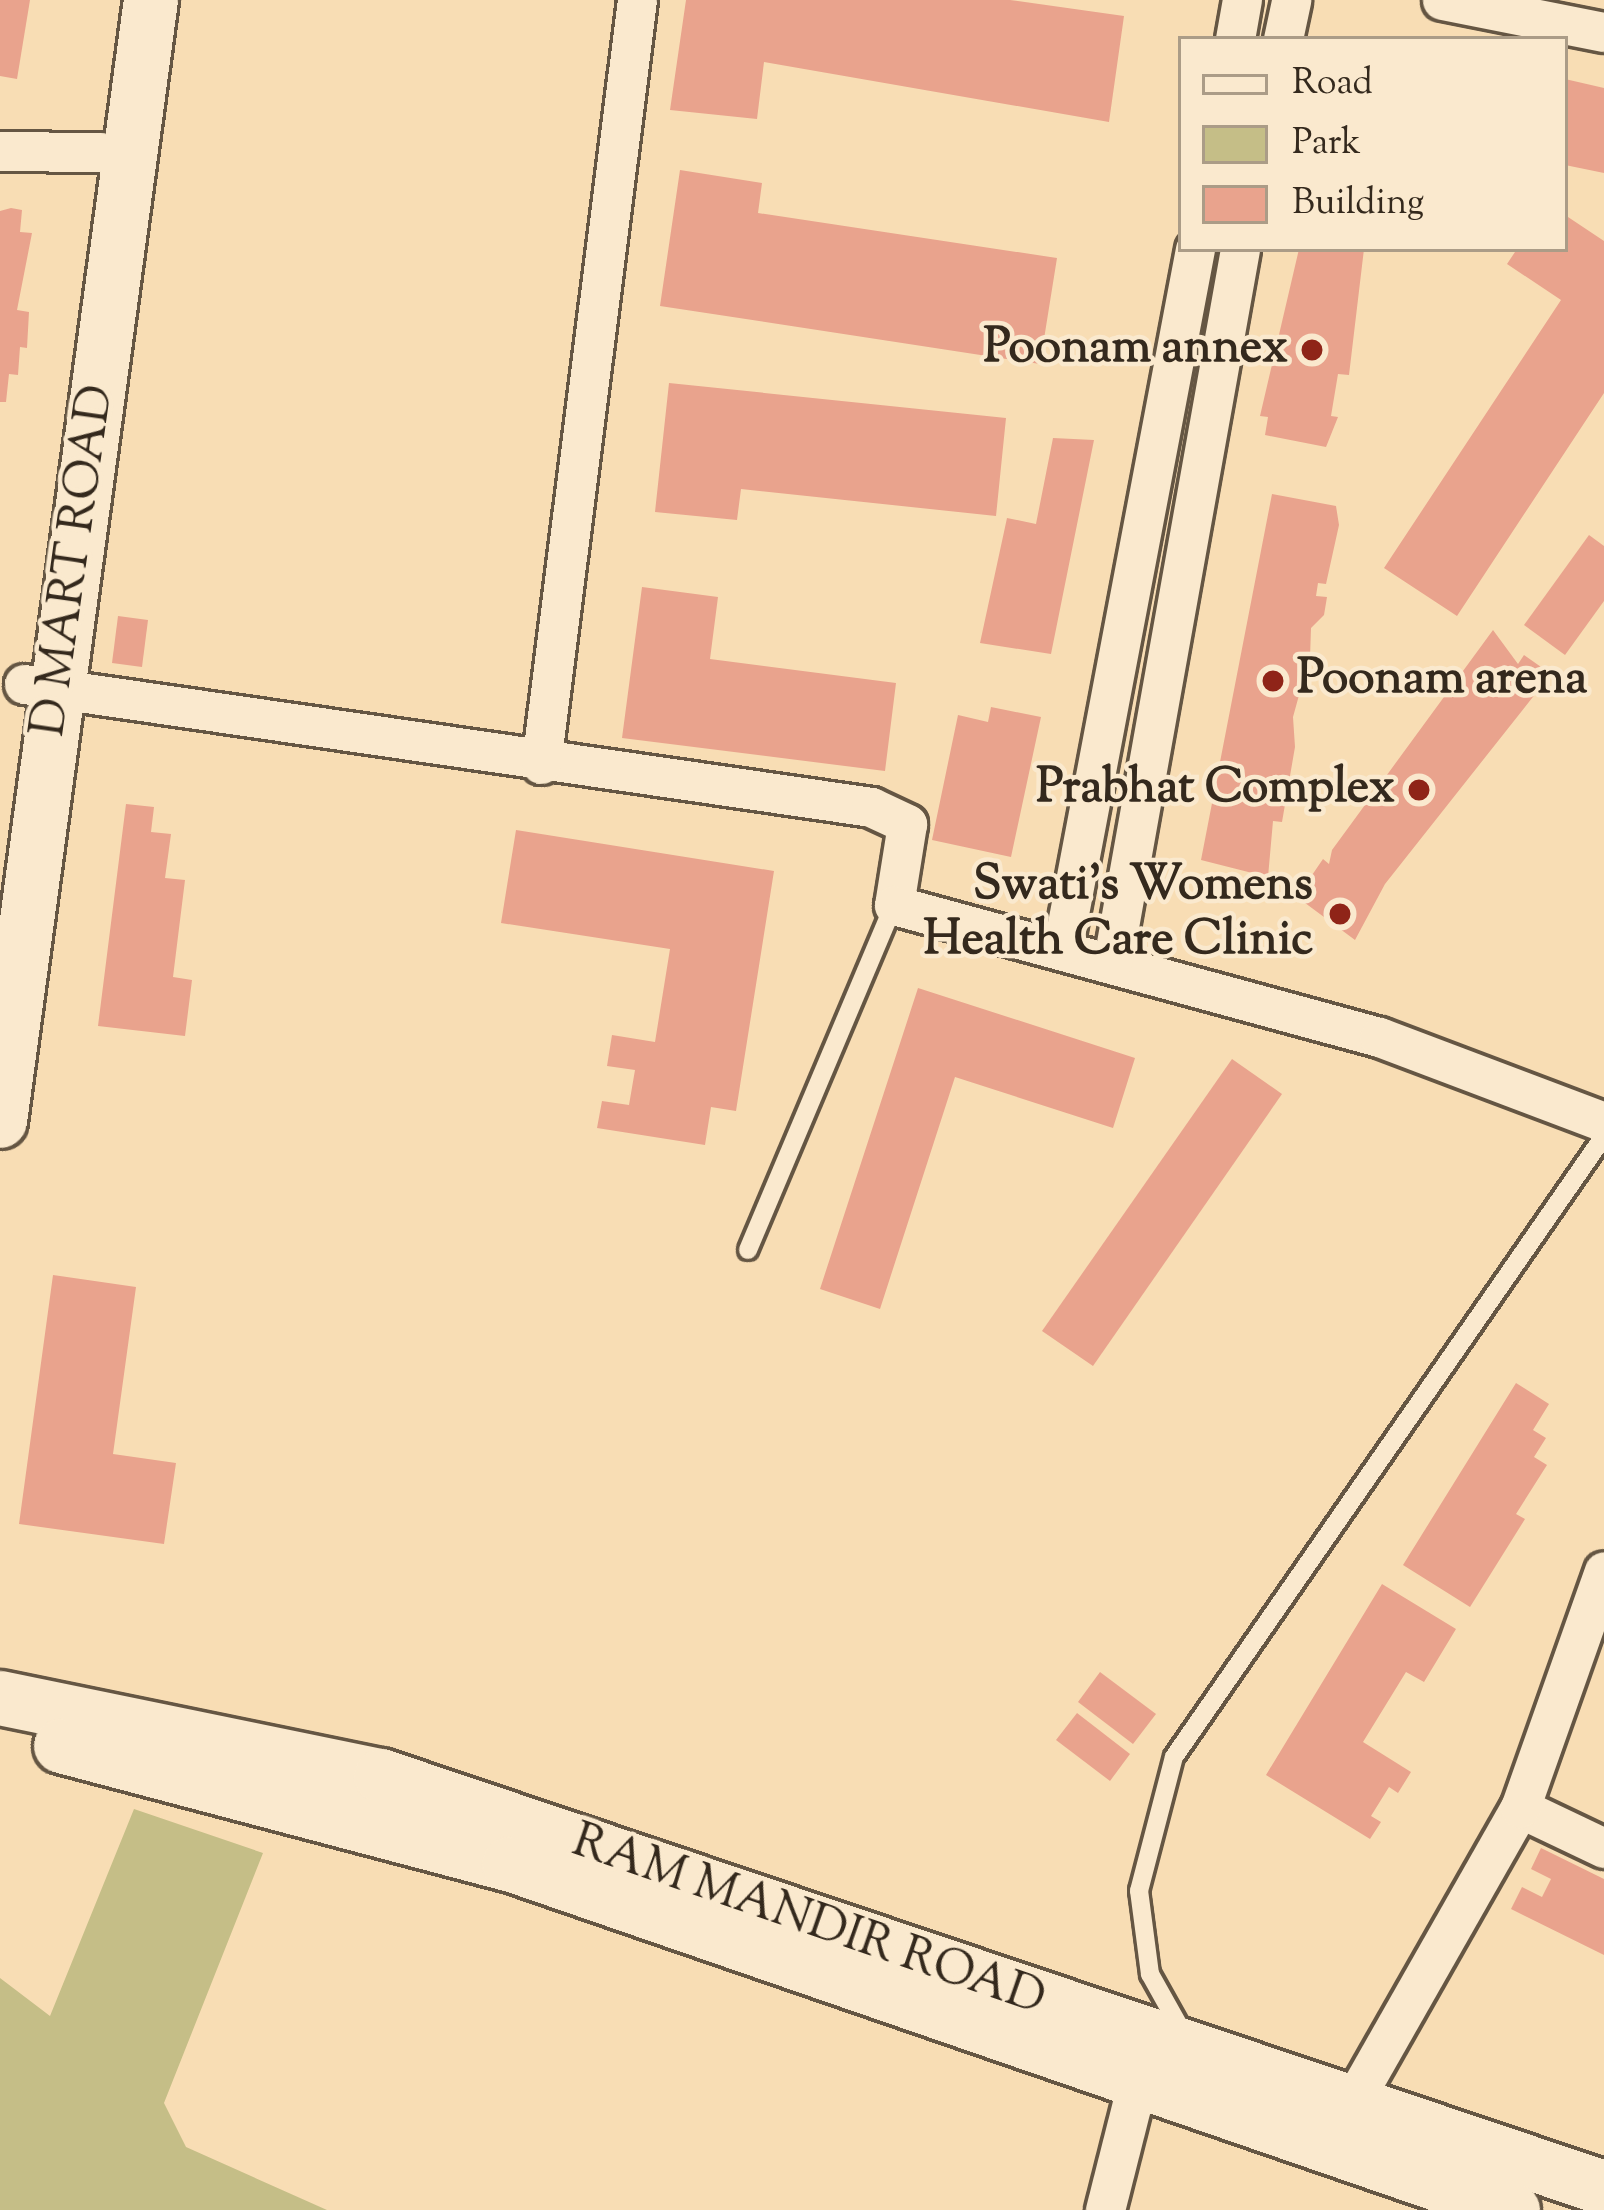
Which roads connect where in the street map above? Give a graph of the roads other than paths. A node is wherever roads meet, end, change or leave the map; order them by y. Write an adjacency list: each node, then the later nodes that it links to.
1 (121, 0): 11 (main road, D MART ROAD)
2 (152, 0): 14 (main road, D MART ROAD)
3 (637, 0): 15 (street)
4 (1242, 0): 8 (street)
5 (1291, 0): 9 (street)
6 (1442, 0): 7 (street)
7 (1604, 32)
8 (1236, 36)
9 (1284, 36)
10 (0, 151): 11 (street)
11 (100, 152): 14 (main road, D MART ROAD)
12 (1194, 252): 18 (street)
13 (1239, 252): 19 (street)
14 (40, 687): 15 (street); 16 (main road, D MART ROAD); 20 (main road, D MART ROAD)
15 (542, 764): 17 (street)
16 (0, 864)
17 (894, 905): 18 (street); 23 (lane)
18 (1063, 946): 19 (street)
19 (1113, 960): 21 (street)
20 (0, 1121)
21 (1604, 1122)
22 (1604, 1136): 29 (lane)
23 (748, 1250)
24 (1604, 1570): 27 (street)
25 (0, 1699): 29 (main road, RAM MANDIR ROAD)
26 (0, 1733): 29 (main road)
27 (1520, 1808): 28 (street); 30 (street)
28 (1604, 1848)
29 (1160, 2056): 30 (main road); 32 (street)
30 (1340, 2125): 31 (main road); 33 (main road)
31 (1604, 2188)
32 (1106, 2210)
33 (1513, 2210)

